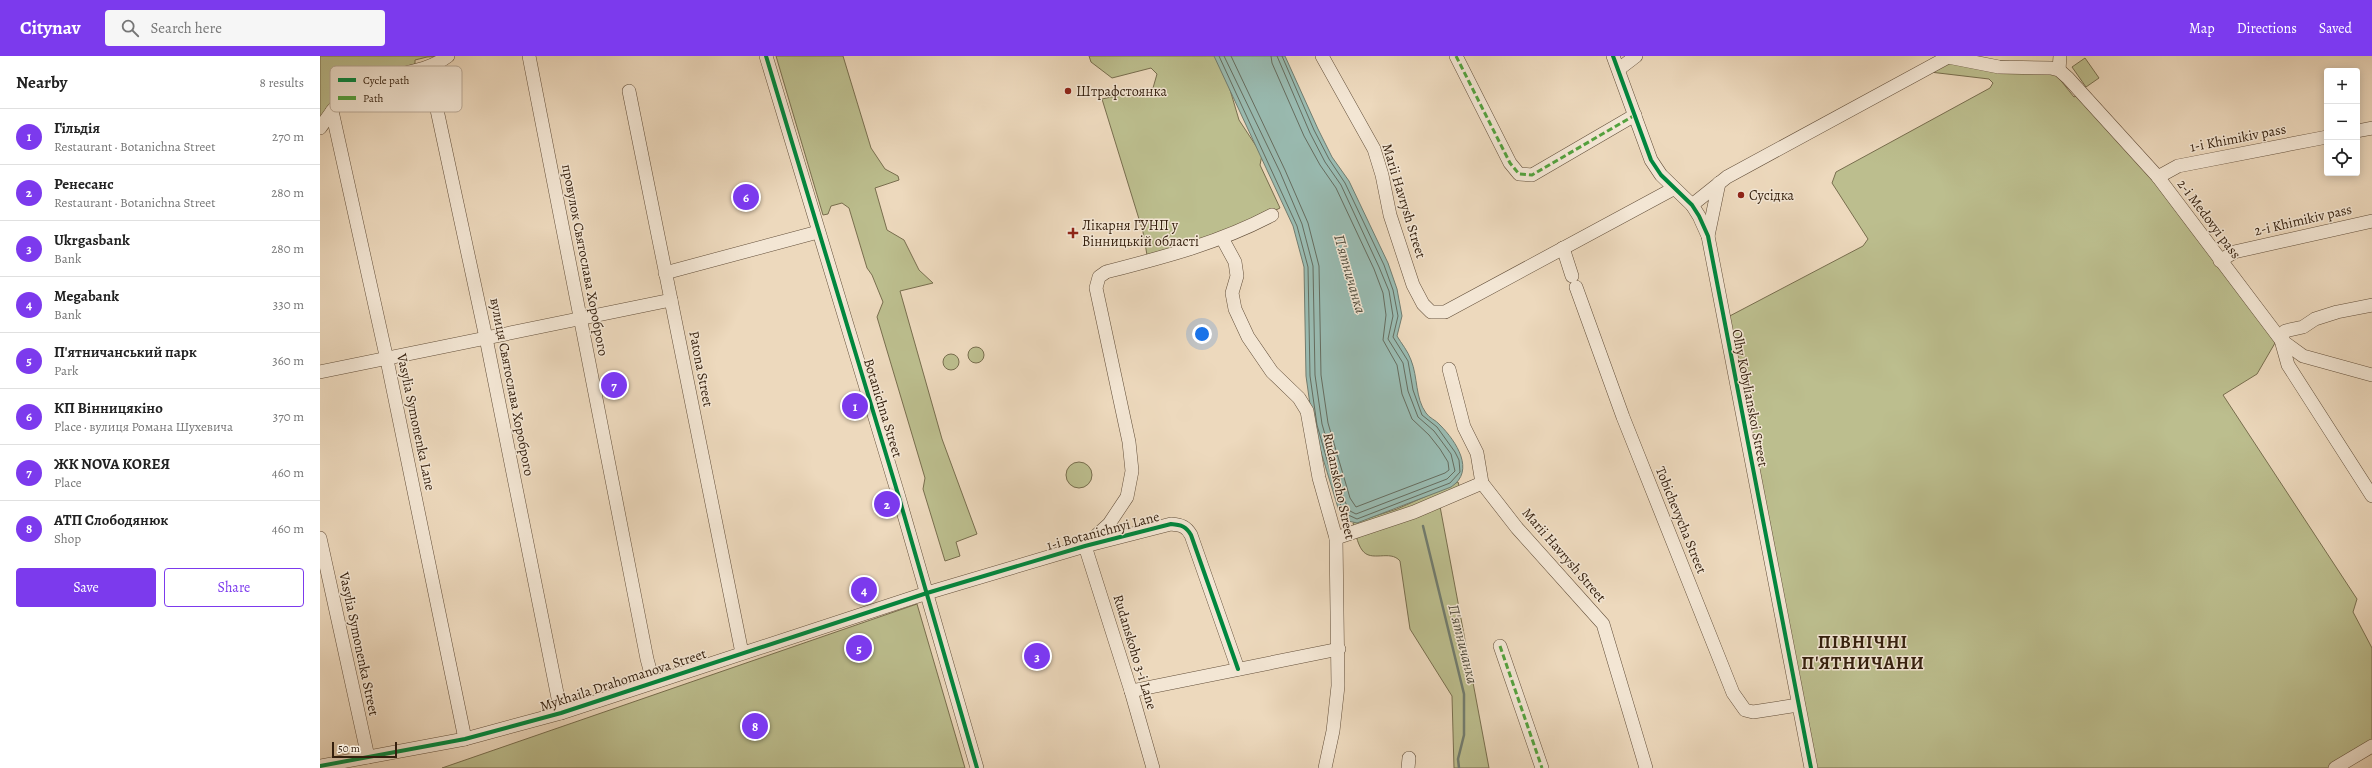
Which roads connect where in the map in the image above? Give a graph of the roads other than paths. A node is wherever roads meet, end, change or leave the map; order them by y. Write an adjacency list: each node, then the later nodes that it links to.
1 (448, 56): 11 (street)
2 (529, 56): 36 (street, провулок Святослава Хороброго)
3 (766, 56): 28 (street, Botanichna Street)
4 (1322, 56): 31 (street, Marii Havrysh Street)
5 (1456, 56): 17 (street)
6 (1612, 56): 12 (street, Olhy Kobylianskoi Street)
7 (1636, 56): 12 (street)
8 (1948, 56): 10 (street); 23 (street)
9 (2060, 56): 13 (street)
10 (1977, 59): 13 (street)
11 (431, 66)
12 (1619, 69): 17 (street, Olhy Kobylianskoi Street)
13 (2059, 70): 22 (street, 2-i Medovyi pass)
14 (629, 91): 33 (street, Patona Street)
15 (332, 112): 18 (street); 39 (street, Vasylia Symonenka Lane)
16 (437, 112): 37 (street, вулиця Святослава Хороброго)
17 (1635, 115): 24 (street, Olhy Kobylianskoi Street)
18 (320, 128)
19 (2372, 128): 20 (street)
20 (2360, 130)
21 (2324, 138): 22 (street, 1-i Khimikiv pass)
22 (2158, 177): 32 (street, 2-i Medovyi pass)
23 (1719, 183): 25 (street); 29 (street)
24 (1674, 189): 25 (street, Olhy Kobylianskoi Street); 31 (street)
25 (1692, 205): 29 (street, Olhy Kobylianskoi Street)
26 (1272, 215): 30 (street)
27 (2372, 221): 32 (street, 2-i Khimikiv pass)
28 (818, 232): 33 (street); 48 (street, Botanichna Street)
29 (1708, 236): 55 (street, Olhy Kobylianskoi Street)
30 (1222, 238): 46 (street, Rudanskoho Street); 47 (street, 1-i Botanichnyi Lane)
31 (1563, 248): 55 (street, Tobichevycha Street)
32 (2220, 261): 38 (street, 2-i Medovyi pass)
33 (665, 273): 34 (street, Patona Street)
34 (671, 300): 36 (street); 51 (street, Patona Street)
35 (2372, 305): 38 (street)
36 (580, 318): 37 (street); 53 (street, провулок Святослава Хороброго)
37 (486, 338): 39 (street); 56 (street, вулиця Святослава Хороброго)
38 (2281, 340): 42 (street); 44 (street, 2-i Medovyi pass)
39 (387, 360): 41 (street); 57 (street, Vasylia Symonenka Lane)
40 (1449, 368): 43 (street, Marii Havrysh Street)
41 (320, 372)
42 (2372, 375)
43 (1482, 483): 46 (street); 65 (street, Marii Havrysh Street)
44 (2372, 496)
45 (320, 538): 59 (street, Vasylia Symonenka Street)
46 (1336, 538): 50 (street, Rudanskoho Street)
47 (1085, 546): 48 (street, 1-i Botanichnyi Lane); 52 (street, 1-i Botanichnyi Lane); 54 (street, Rudanskoho 3-i Lane)
48 (927, 593): 51 (street, Mykhaila Drahomanova Street); 61 (street, Botanichna Street)
49 (1500, 646): 64 (street)
50 (1339, 649): 52 (street); 63 (street, Rudanskoho Street)
51 (742, 653): 53 (street, Mykhaila Drahomanova Street)
52 (1238, 669): 54 (street)
53 (654, 681): 56 (street, Mykhaila Drahomanova Street)
54 (1131, 691): 62 (street, Rudanskoho 3-i Lane)
55 (1798, 705): 66 (street, Olhy Kobylianskoi Street)
56 (561, 713): 57 (street, Mykhaila Drahomanova Street)
57 (466, 739): 59 (street, Mykhaila Drahomanova Street)
58 (2372, 746): 67 (street)
59 (368, 757): 60 (street, Mykhaila Drahomanova Street)
60 (320, 766)
61 (977, 768)
62 (1153, 768)
63 (1325, 768)
64 (1542, 768)
65 (1646, 768)
66 (1811, 768)
67 (2335, 768)

